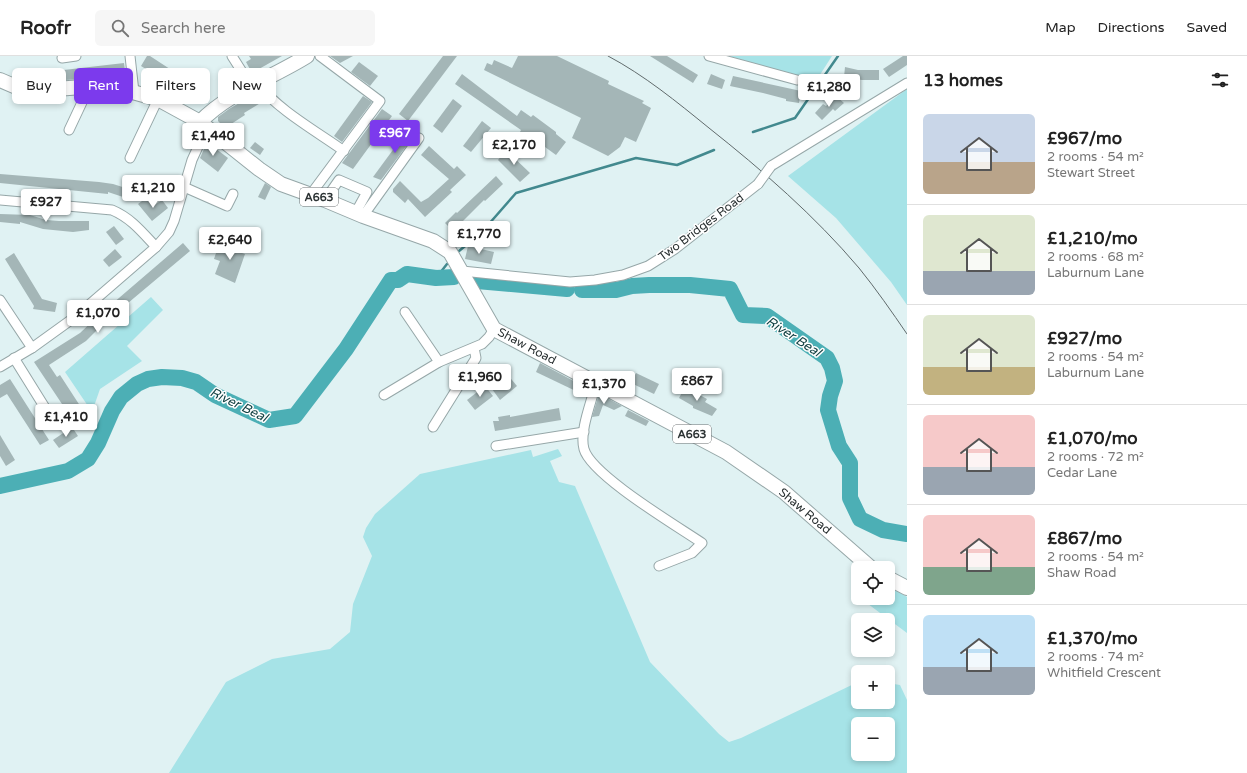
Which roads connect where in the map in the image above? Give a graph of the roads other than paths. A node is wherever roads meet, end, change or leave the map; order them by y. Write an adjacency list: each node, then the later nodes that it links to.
1 (76, 56): 7 (street)
2 (130, 56): 14 (street)
3 (232, 56): 8 (street)
4 (320, 56): 24 (street)
5 (709, 56): 11 (street)
6 (304, 57): 9 (main road)
7 (62, 58)
8 (241, 68)
9 (276, 73)
10 (0, 80): 13 (main road, Shaw Road)
11 (797, 80)
12 (907, 83): 33 (street, Two Bridges Road, bridge)
13 (74, 87)
14 (134, 92): 15 (main road, Shaw Road)
15 (141, 94)
16 (276, 102): 24 (street)
17 (81, 104): 22 (street)
18 (156, 104): 25 (street)
19 (165, 104): 21 (main road, Shaw Road)
20 (223, 104): 21 (main road)
21 (204, 125): 26 (street); 28 (main road, Shaw Road / A663)
22 (69, 130)
23 (419, 138): 31 (street)
24 (344, 151): 28 (street)
25 (130, 158)
26 (184, 187): 27 (street); 32 (street)
27 (233, 194)
28 (311, 194): 30 (main road, Shaw Road / A663)
29 (0, 200): 32 (street)
30 (325, 200): 31 (main road, Shaw Road / A663); 31 (street)
31 (360, 214): 33 (main road, Shaw Road / A663)
32 (156, 247): 37 (street)
33 (462, 271): 36 (main road, Shaw Road / A663)
34 (0, 300): 37 (street)
35 (405, 312): 40 (street)
36 (494, 329): 38 (street); 42 (main road, Shaw Road / A663)
37 (32, 348): 39 (street)
38 (474, 348): 40 (street); 45 (street)
39 (14, 358): 41 (street); 44 (street)
40 (439, 362): 43 (street)
41 (0, 367)
42 (596, 383): 46 (street); 48 (main road, Shaw Road / A663)
43 (384, 395)
44 (52, 419)
45 (433, 427)
46 (584, 432): 47 (street); 49 (street)
47 (496, 446)
48 (863, 561)
49 (659, 566)
50 (895, 582): 51 (main road)
51 (907, 588)

